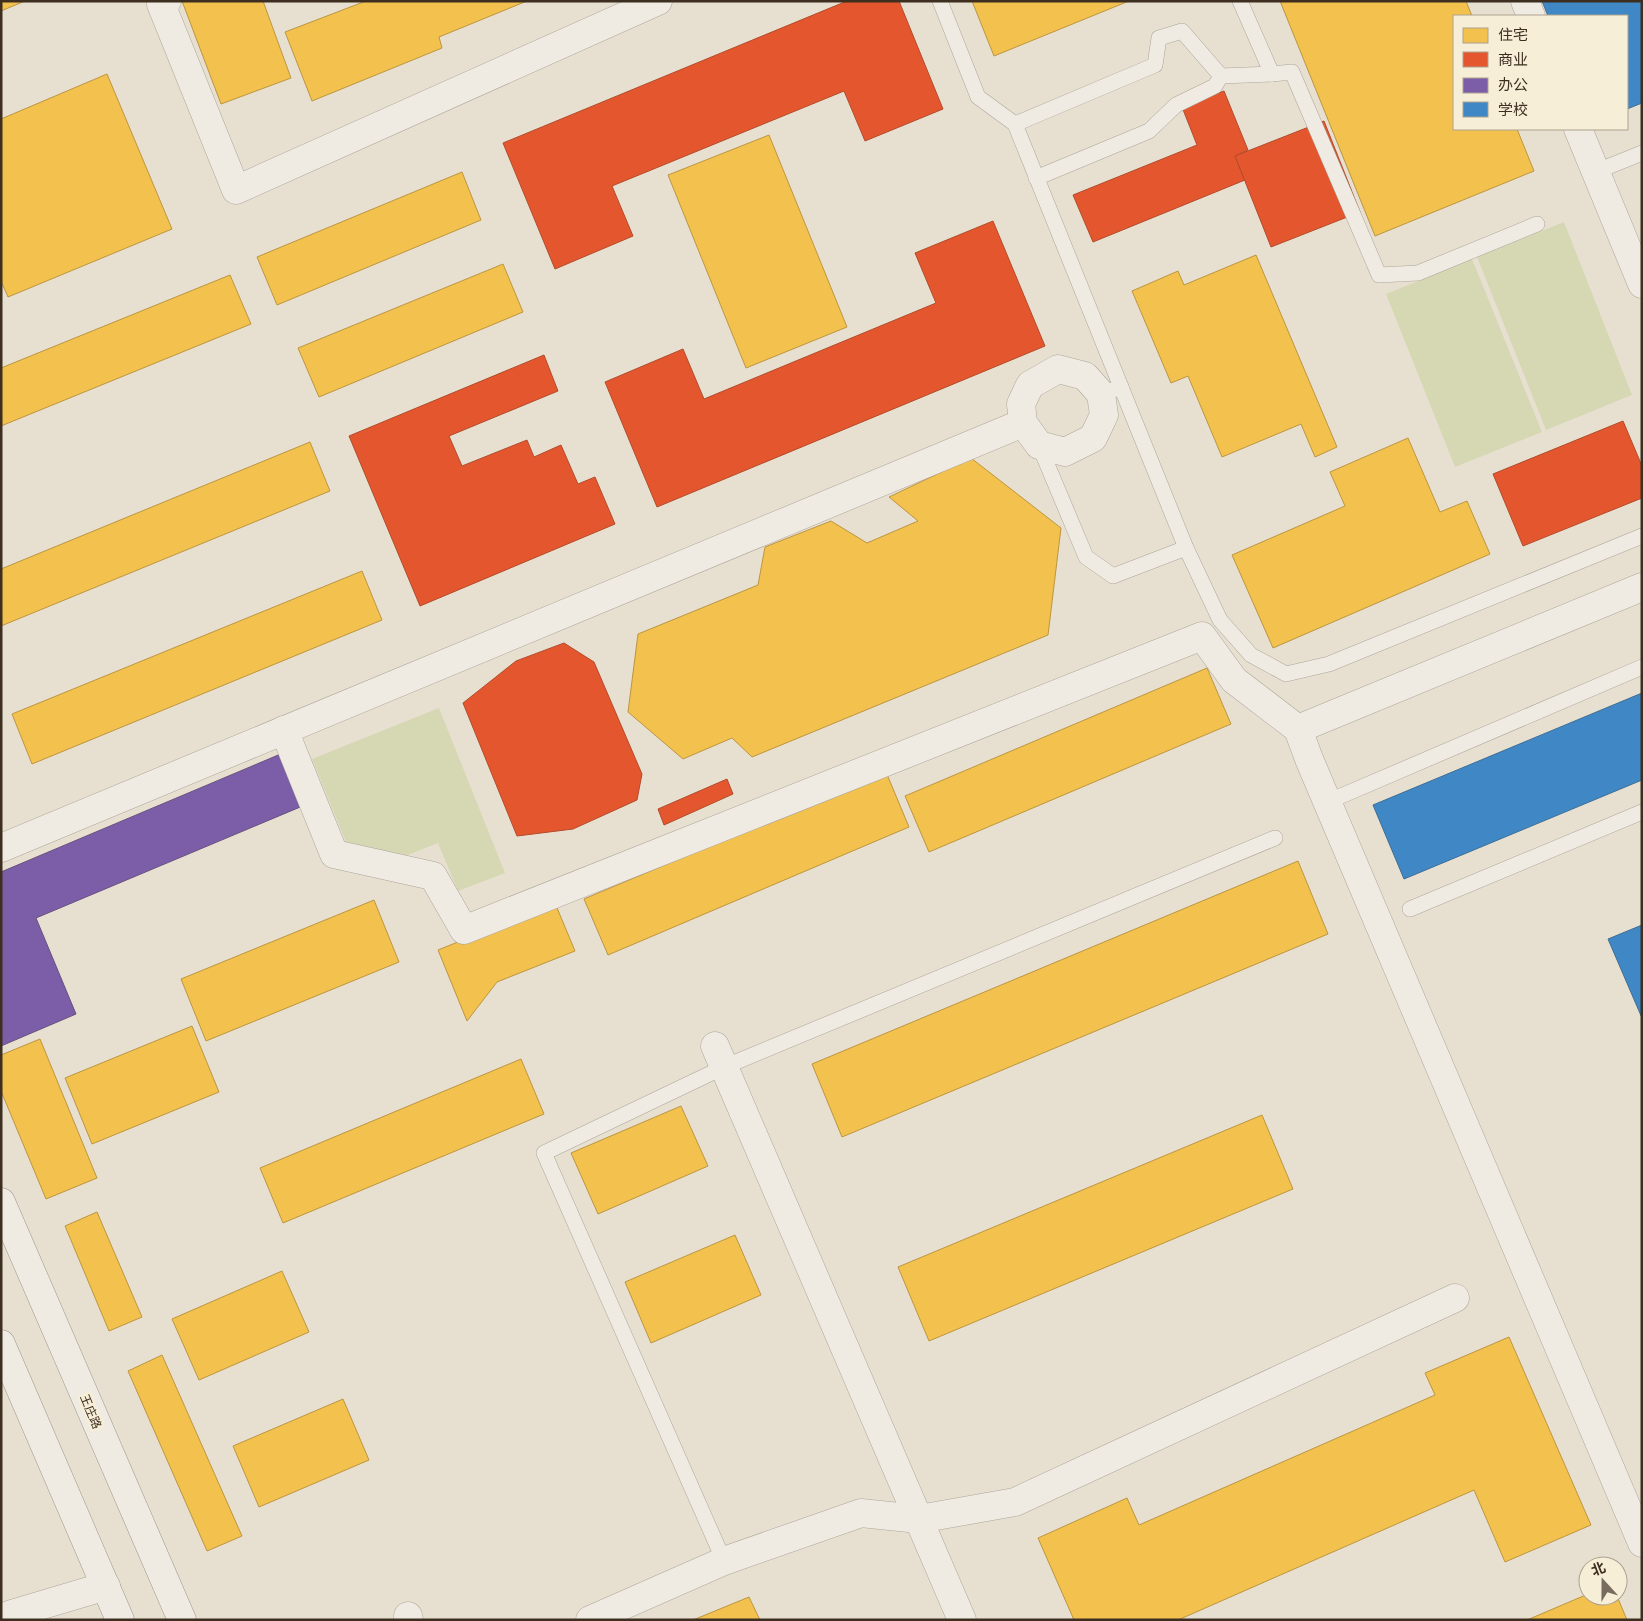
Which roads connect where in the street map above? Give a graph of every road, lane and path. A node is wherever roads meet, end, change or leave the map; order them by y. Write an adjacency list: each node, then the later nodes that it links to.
1 (167, 1): 2 (street)
2 (658, 1)
3 (940, 1): 9 (lane)
4 (1240, 1): 7 (lane)
5 (1525, 1): 6 (street)
6 (1531, 15)
7 (1272, 74): 8 (lane); 14 (lane)
8 (1221, 76): 9 (lane); 13 (lane)
9 (1015, 124): 13 (lane)
10 (1578, 130): 12 (street)
11 (1642, 153): 12 (lane)
12 (1595, 172): 15 (street)
13 (1036, 178): 16 (lane)
14 (1537, 224)
15 (1642, 284)
16 (1111, 390): 17 (street); 18 (street); 20 (lane)
17 (1023, 423): 18 (street); 24 (street)
18 (1039, 445): 20 (lane)
19 (1642, 536): 20 (lane)
20 (1186, 548)
21 (1642, 587): 23 (street)
22 (1642, 667): 25 (lane)
23 (1298, 729): 24 (street); 25 (street)
24 (284, 730): 28 (street)
25 (1327, 802): 35 (street)
26 (1642, 812): 29 (lane)
27 (1275, 838): 30 (lane)
28 (1, 848)
29 (1410, 908)
30 (720, 1057): 34 (street); 36 (lane)
31 (1, 1202): 40 (street, 王庄路)
32 (1455, 1298): 34 (street)
33 (1, 1344): 37 (street)
34 (919, 1519): 36 (street); 42 (street)
35 (1642, 1543)
36 (724, 1561): 41 (street)
37 (106, 1586): 38 (street); 39 (street)
38 (1, 1618)
39 (120, 1620)
40 (182, 1620)
41 (590, 1620)
42 (962, 1620)

